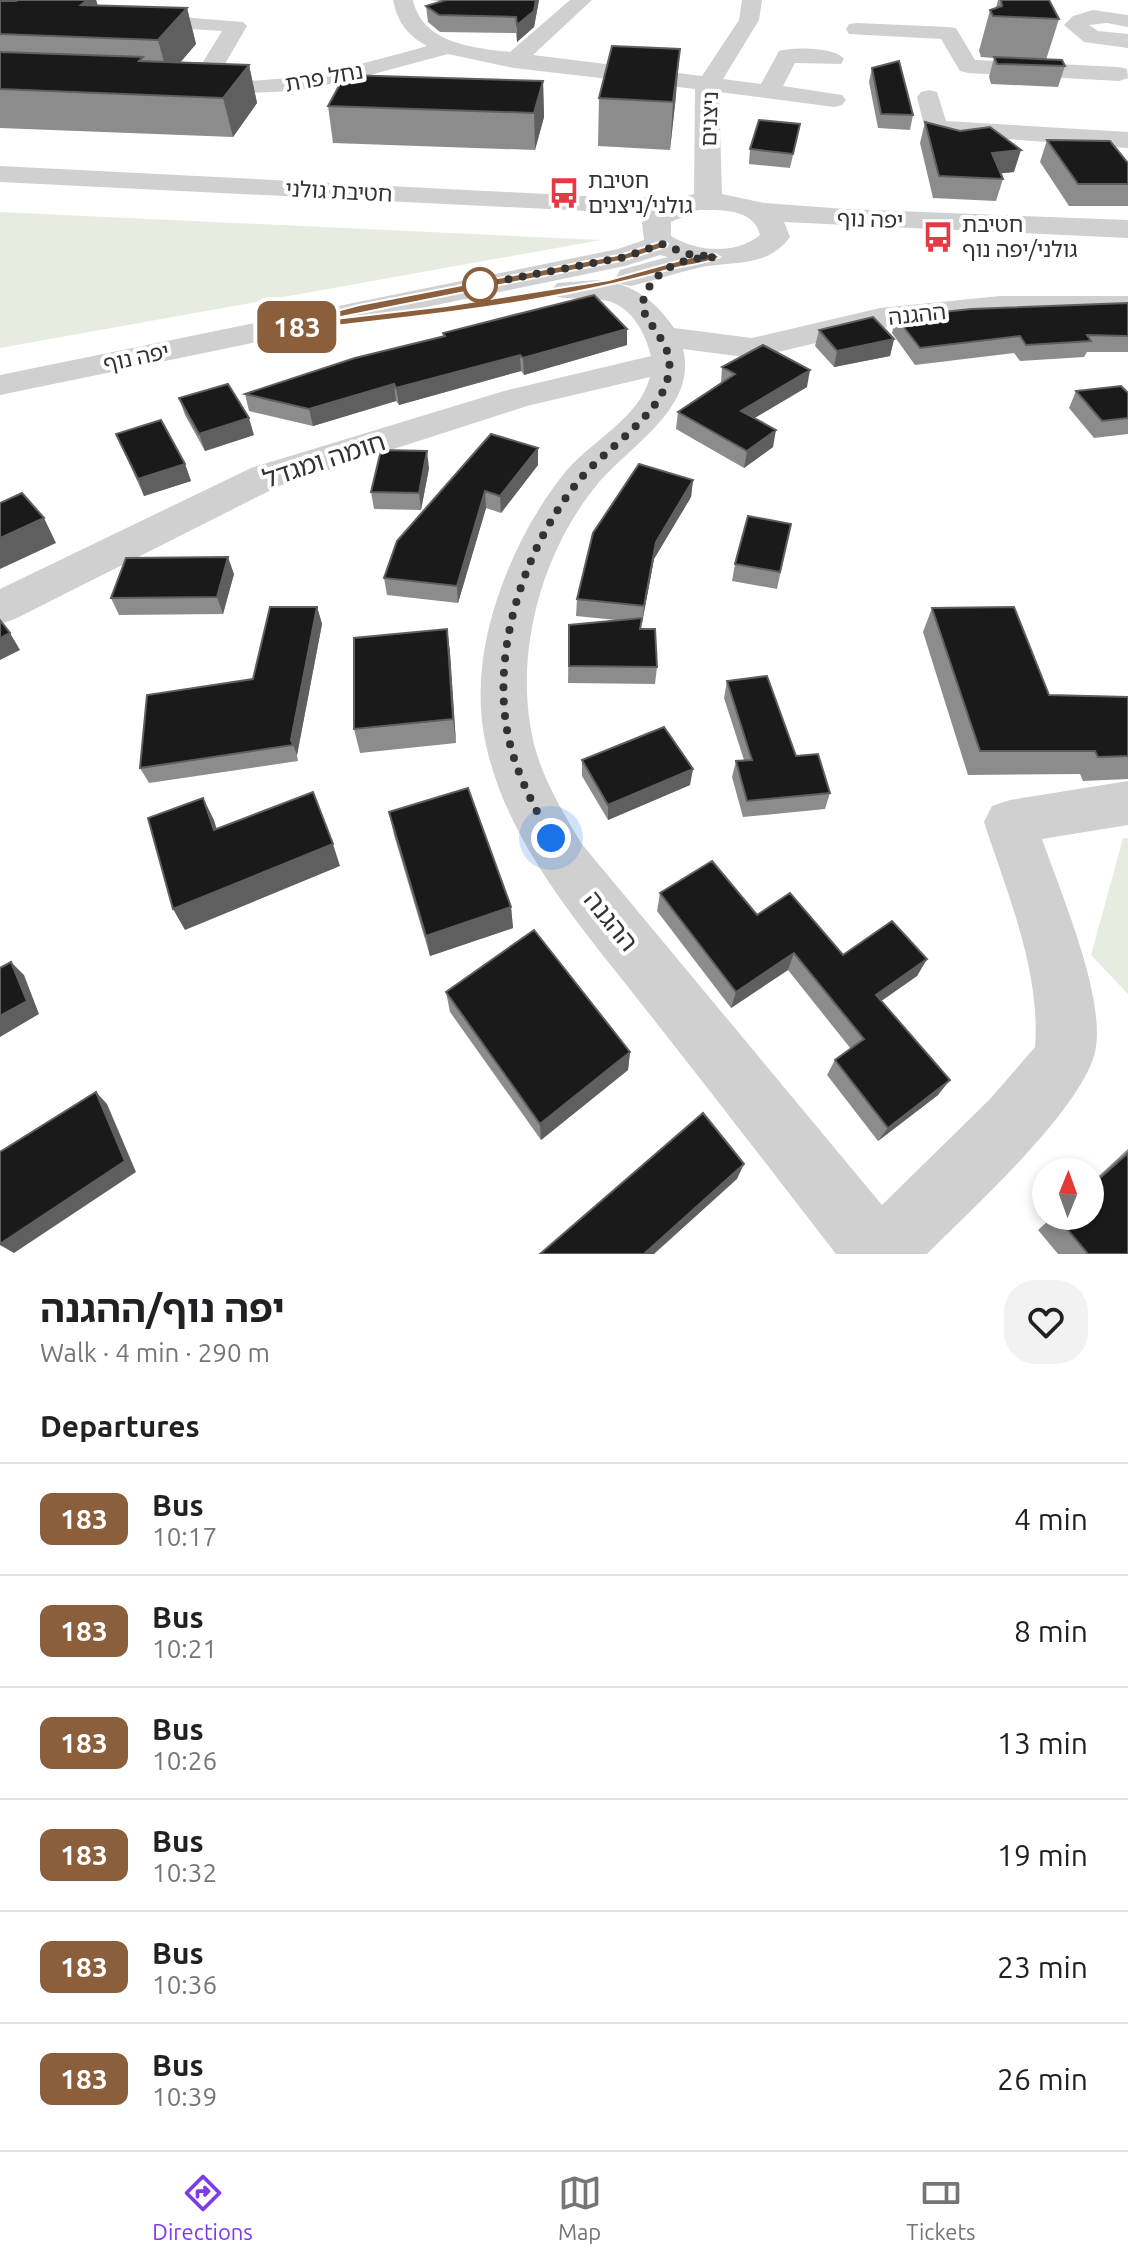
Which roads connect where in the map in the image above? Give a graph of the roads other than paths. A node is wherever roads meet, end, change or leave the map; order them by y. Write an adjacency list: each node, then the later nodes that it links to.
1 (403, 0): 10 (street)
2 (582, 0): 12 (street)
3 (752, 0): 15 (street, ניצנים)
4 (1110, 0): 6 (street)
5 (102, 18): 10 (street, נחל פרת)
6 (1128, 20): 7 (street)
7 (1085, 25): 9 (street); 13 (street); 14 (street)
8 (857, 29): 13 (street)
9 (1128, 41)
10 (447, 47): 12 (street)
11 (833, 59): 16 (street)
12 (514, 61): 15 (street)
13 (1092, 72): 14 (street)
14 (1119, 74): 17 (street)
15 (707, 86): 16 (street); 23 (street, ניצנים)
16 (768, 93): 19 (street)
17 (1128, 96)
18 (929, 97): 20 (street)
19 (834, 100)
20 (1128, 140)
21 (0, 174): 24 (street, חטיבת גולני)
22 (0, 191): 29 (street, חטיבת גולני)
23 (708, 202): 24 (street, חטיבת גולני); 25 (street, יפה נוף)
24 (679, 206): 29 (street)
25 (756, 211): 26 (street, יפה נוף); 27 (street)
26 (1128, 229)
27 (769, 244): 28 (street, יפה נוף); 29 (street, יפה נוף)
28 (1128, 248)
29 (661, 250): 30 (street, יפה נוף); 32 (street, יפה נוף); 33 (street)
30 (568, 290): 32 (street, יפה נוף); 33 (street)
31 (1128, 306): 33 (street, ההגנה)
32 (272, 330): 34 (street, יפה נוף)
33 (657, 336): 35 (street, חומה ומגדל); 37 (street, ההגנה)
34 (0, 385)
35 (0, 608)
36 (1128, 803): 37 (street)
37 (880, 1254)

